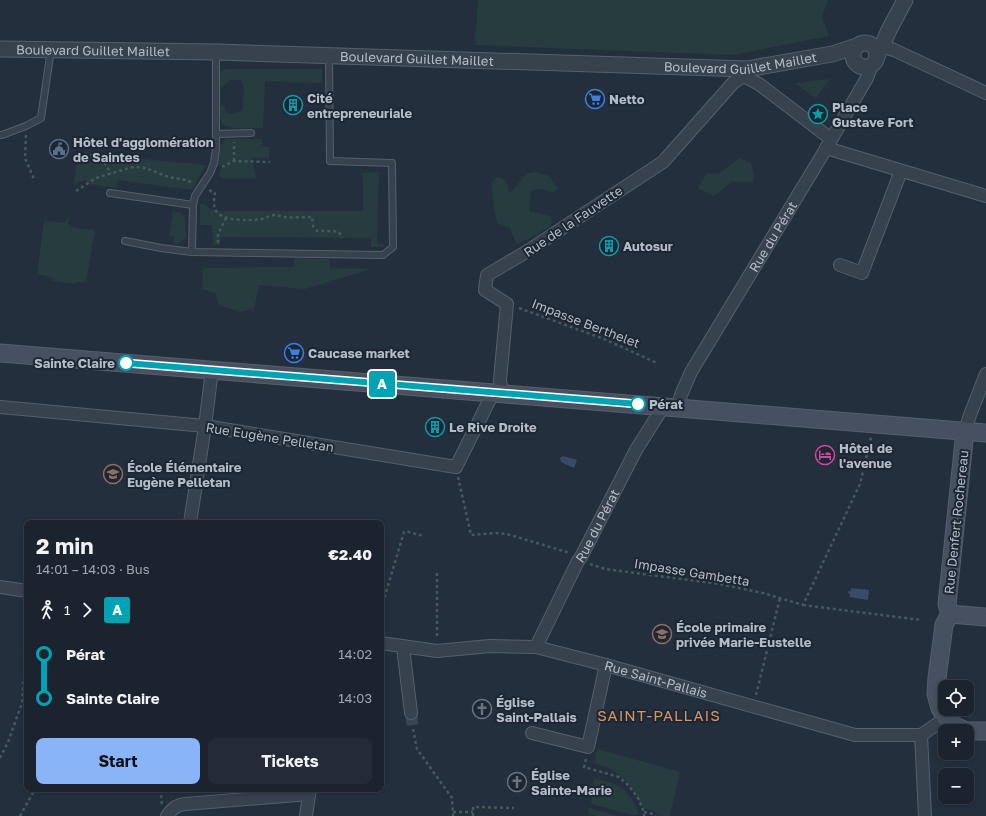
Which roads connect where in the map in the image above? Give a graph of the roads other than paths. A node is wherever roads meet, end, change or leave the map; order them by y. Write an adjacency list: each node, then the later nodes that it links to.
1 (905, 0): 5 (street, Rue du Pérat)
2 (0, 49): 3 (street, Boulevard Guillet Maillet)
3 (51, 49): 6 (street, Boulevard Guillet Maillet); 12 (lane)
4 (859, 49): 5 (street); 5 (street); 5 (street); 8 (street, Boulevard Guillet Maillet)
5 (879, 50): 9 (street); 13 (street, Rue du Pérat)
6 (216, 52): 7 (street, Boulevard Guillet Maillet); 10 (lane)
7 (329, 56): 8 (street, Boulevard Guillet Maillet); 19 (lane)
8 (745, 72): 13 (street); 24 (street, Rue de la Fauvette)
9 (986, 93)
10 (216, 134): 11 (lane); 17 (lane)
11 (251, 134)
12 (0, 135)
13 (829, 143): 14 (street); 26 (street, Rue du Pérat)
14 (901, 171): 16 (street); 20 (street)
15 (110, 193): 17 (lane)
16 (986, 196)
17 (193, 205): 19 (lane)
18 (125, 241): 19 (lane)
19 (192, 252)
20 (840, 265)
21 (0, 353): 22 (main road)
22 (212, 370): 24 (main road); 27 (street)
23 (986, 374): 28 (street, Rue Denfert Rochereau)
24 (497, 393): 26 (main road); 27 (street, Rue Eugène Pelletan)
25 (0, 407): 27 (street, Rue Eugène Pelletan)
26 (670, 407): 28 (main road); 37 (street, Rue du Pérat)
27 (205, 426): 30 (street)
28 (965, 431): 29 (main road); 33 (main road, Rue Denfert Rochereau)
29 (986, 433)
30 (190, 520)
31 (0, 587): 32 (street)
32 (24, 591)
33 (950, 614): 34 (main road); 40 (main road, Rue Denfert Rochereau)
34 (986, 617)
35 (384, 644): 36 (street, Rue Saint-Pallais)
36 (403, 647): 37 (street, Rue Saint-Pallais); 39 (street)
37 (536, 647): 38 (street, Rue Saint-Pallais)
38 (606, 665): 44 (street); 45 (street, Rue Saint-Pallais)
39 (411, 714)
40 (946, 718): 41 (main road); 45 (street)
41 (953, 724)
42 (974, 731): 43 (main road)
43 (986, 731)
44 (532, 733)
45 (921, 735): 49 (street)
46 (310, 792): 47 (street); 48 (street)
47 (167, 816)
48 (306, 816)
49 (925, 816)

